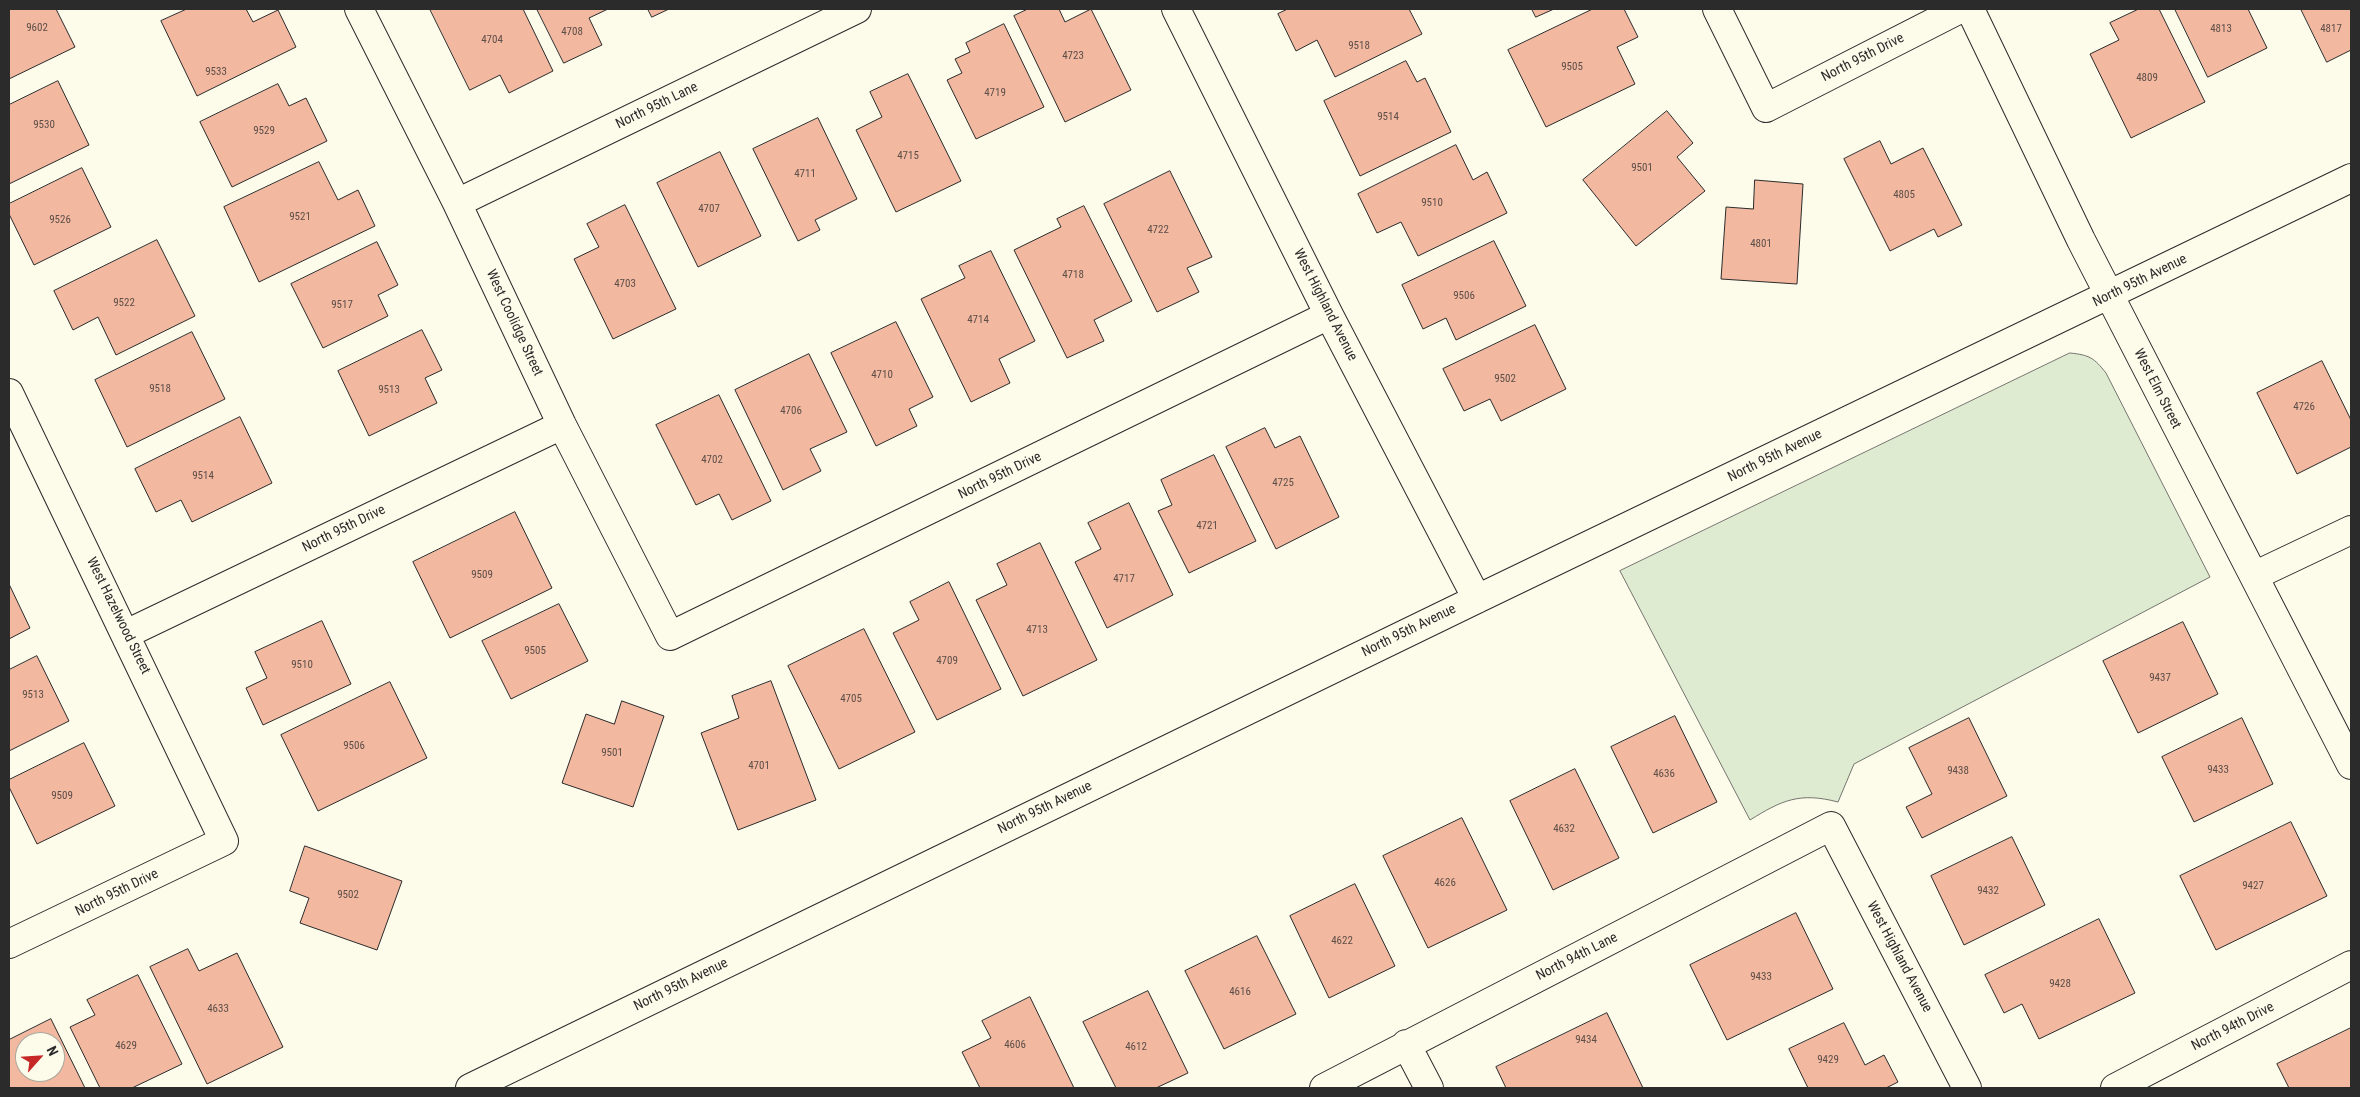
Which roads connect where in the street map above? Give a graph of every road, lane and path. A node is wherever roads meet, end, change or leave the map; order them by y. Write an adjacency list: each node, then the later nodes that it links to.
1 (359, 9): 8 (street, West Coolidge Street)
2 (857, 9): 8 (street, North 95th Lane)
3 (1176, 9): 10 (street, West Highland Avenue)
4 (1717, 9): 5 (street, North 95th Drive)
5 (1960, 9)
6 (1970, 9): 9 (street, West Elm Street)
7 (2351, 178): 9 (street, North 95th Avenue)
8 (457, 203): 12 (street, West Coolidge Street)
9 (2109, 296): 14 (street, West Elm Street); 15 (street, North 95th Avenue)
10 (1329, 315): 15 (street, West Highland Avenue); 17 (street, North 95th Drive)
11 (9, 393): 16 (street, West Hazelwood Street)
12 (562, 425): 16 (street, North 95th Drive); 17 (street, West Coolidge Street)
13 (2351, 530): 14 (street)
14 (2254, 576): 18 (street, West Elm Street)
15 (1477, 598): 24 (street, North 95th Avenue)
16 (126, 634): 20 (street, West Hazelwood Street)
17 (670, 636)
18 (2351, 765)
19 (1830, 826): 23 (street, North 94th Lane); 27 (street, West Highland Avenue)
20 (224, 841): 21 (street, North 95th Drive)
21 (9, 944)
22 (2351, 966): 28 (street, North 94th Drive)
23 (1406, 1044): 25 (street, North 94th Lane); 26 (street)
24 (470, 1088)
25 (1324, 1088)
26 (1429, 1088)
27 (1967, 1088)
28 (2115, 1088)

